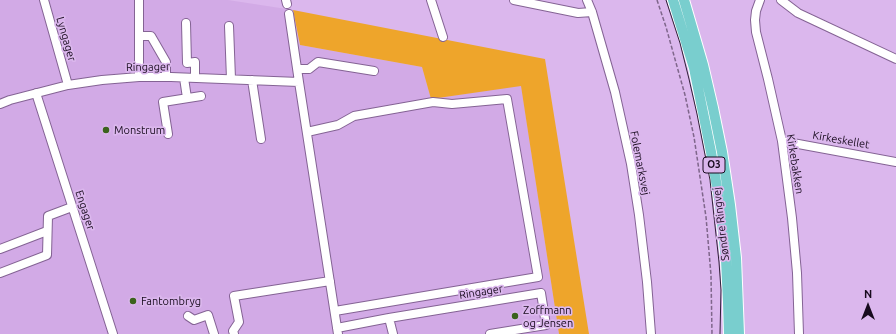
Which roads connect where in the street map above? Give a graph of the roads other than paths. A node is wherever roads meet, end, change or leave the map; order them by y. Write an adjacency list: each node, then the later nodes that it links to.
1 (44, 0): 26 (street, Lyngager)
2 (139, 0): 14 (street)
3 (431, 0): 15 (street)
4 (514, 0): 10 (street)
5 (587, 0): 10 (street, Folemarksvej)
6 (673, 0): 51 (main road, Søndre Ringvej / O3)
7 (684, 0): 52 (main road, Søndre Ringvej / O3)
8 (760, 0): 34 (street, Kirkebakken)
9 (781, 0): 16 (street)
10 (592, 12): 50 (street, Folemarksvej)
11 (289, 14): 17 (street, Ringager)
12 (186, 22): 22 (street)
13 (229, 26): 23 (street)
14 (139, 36): 19 (street); 20 (street)
15 (443, 37)
16 (896, 59)
17 (298, 69): 18 (street); 25 (street, Ringager)
18 (374, 71)
19 (139, 77): 20 (street, Ringager); 26 (street, Ringager)
20 (166, 77): 21 (street, Ringager)
21 (184, 78): 22 (street, Ringager); 29 (street)
22 (195, 78): 23 (street, Ringager)
23 (231, 79): 24 (street, Ringager)
24 (252, 80): 25 (street, Ringager); 33 (street)
25 (299, 82): 31 (street, Ringager)
26 (68, 85): 27 (street, Ringager)
27 (36, 93): 30 (street, Ringager); 36 (street, Engager)
28 (201, 96): 29 (street)
29 (186, 98): 32 (street)
30 (0, 104)
31 (307, 132): 40 (street, Ringager); 41 (street)
32 (168, 134)
33 (262, 139)
34 (782, 141): 35 (street, Kirkeskellet); 53 (street, Kirkebakken)
35 (896, 162)
36 (72, 207): 37 (street); 45 (street, Engager)
37 (47, 231): 38 (street); 39 (street)
38 (0, 249)
39 (0, 273)
40 (330, 281): 41 (street, Ringager); 47 (street)
41 (335, 311): 44 (street, Ringager)
42 (188, 316): 46 (street)
43 (390, 318): 44 (street, Ringager); 48 (street); 49 (street, Ringager)
44 (338, 331)
45 (113, 334)
46 (214, 334)
47 (234, 334)
48 (392, 334)
49 (490, 334)
50 (651, 334)
51 (728, 334)
52 (739, 334)
53 (799, 334)

